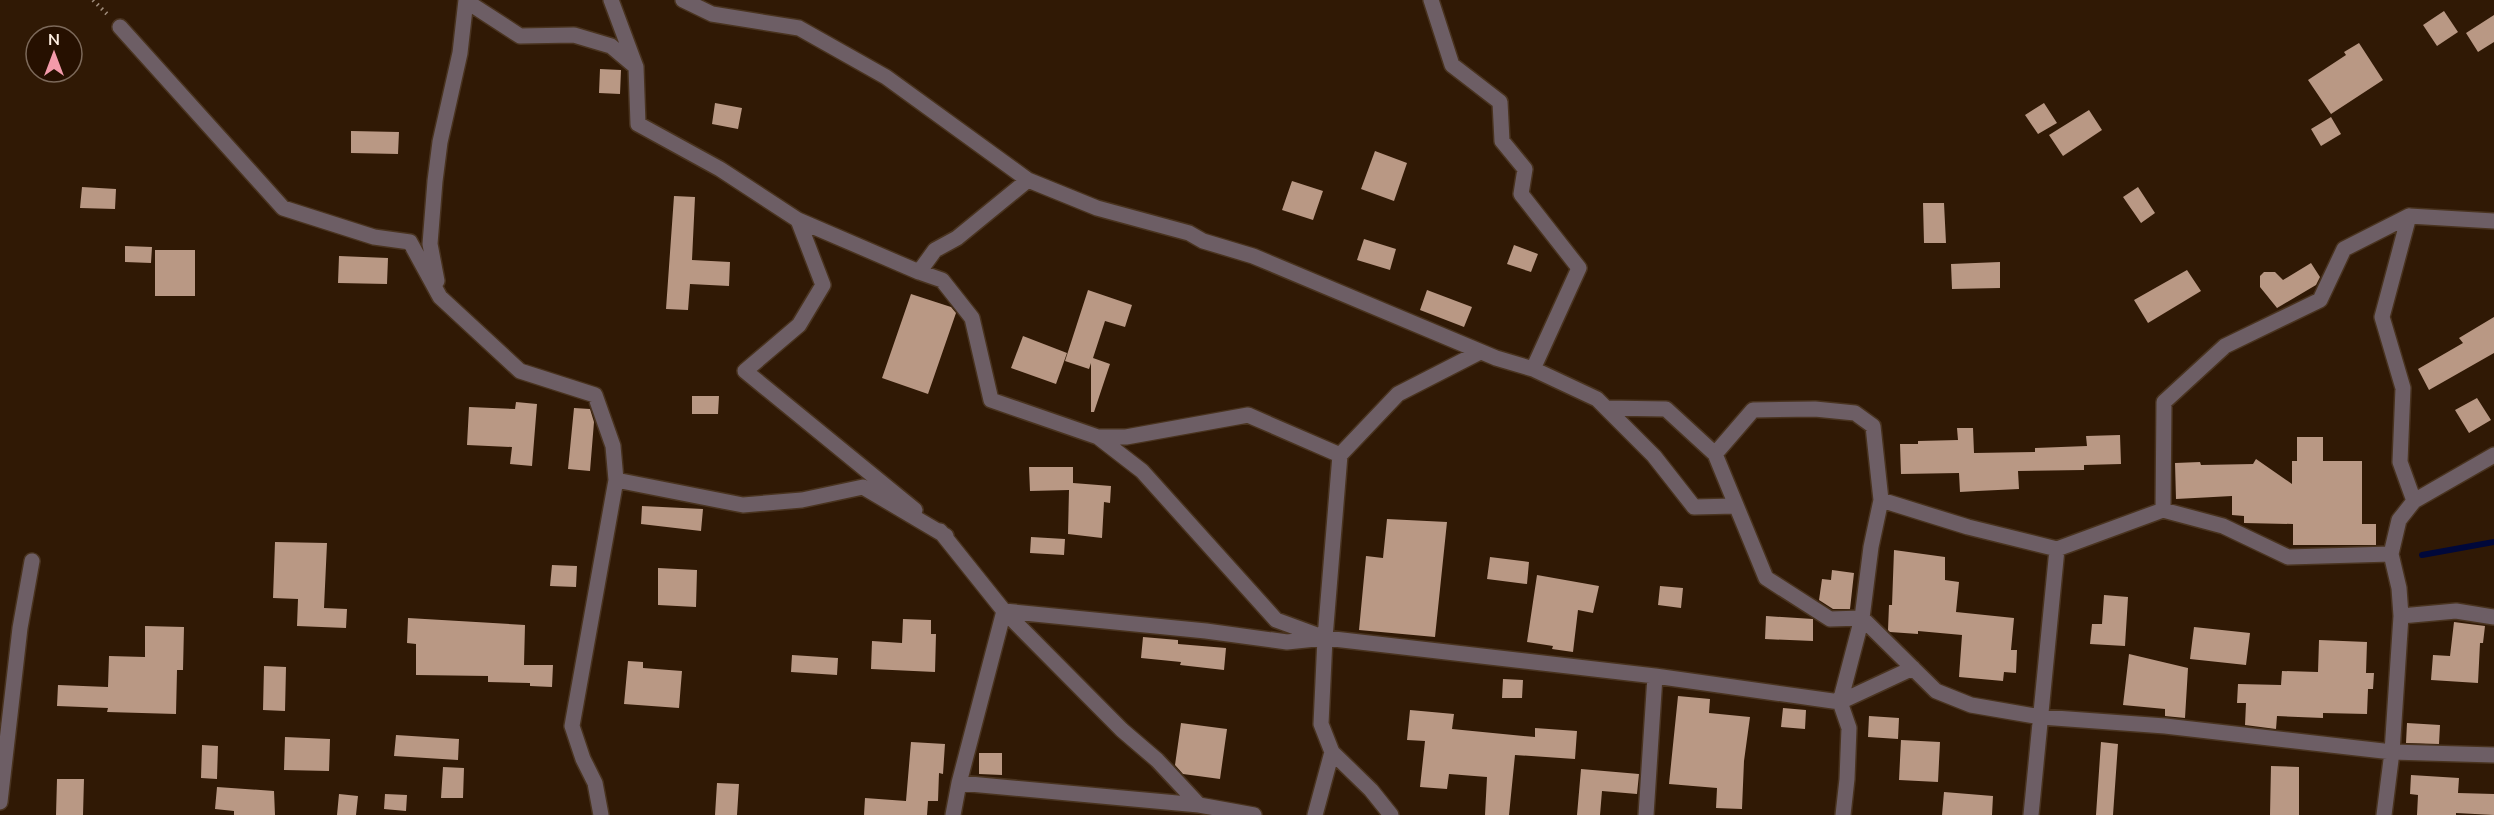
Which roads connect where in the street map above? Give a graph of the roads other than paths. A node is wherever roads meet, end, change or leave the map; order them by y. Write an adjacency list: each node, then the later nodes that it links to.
1 (466, 0): 6 (street); 12 (street)
2 (611, 0): 6 (street)
3 (683, 0): 7 (street)
4 (1431, 0): 14 (street)
5 (120, 27): 12 (street)
6 (636, 68): 9 (street)
7 (1028, 180): 11 (street); 13 (street)
8 (2409, 216): 10 (street); 22 (street); 24 (street)
9 (798, 220): 11 (street); 25 (street)
10 (2494, 221)
11 (920, 272): 16 (street)
12 (440, 297): 20 (street)
13 (1480, 352): 14 (street); 18 (street)
14 (1533, 369): 15 (street)
15 (1606, 408): 17 (street); 23 (street)
16 (1098, 436): 18 (street); 33 (street)
17 (1715, 454): 21 (street); 23 (street)
18 (1340, 455): 33 (street)
19 (2494, 455): 22 (street)
20 (616, 480): 25 (street); 44 (street)
21 (1881, 500): 26 (street); 32 (street)
22 (2414, 501): 27 (street)
23 (1736, 506): 32 (street)
24 (2163, 510): 26 (street); 27 (street)
25 (946, 536): 29 (street)
26 (2056, 549): 37 (street)
27 (2391, 554): 30 (street)
28 (32, 561): 42 (street)
29 (1004, 611): 33 (street); 41 (street); 43 (street)
30 (2401, 616): 31 (street); 39 (street)
31 (2494, 617)
32 (1862, 618): 34 (street); 36 (street)
33 (1325, 638): 35 (street); 38 (street)
34 (1913, 668): 36 (street); 37 (street)
35 (1655, 676): 36 (street); 49 (street)
36 (1840, 702): 50 (street)
37 (2041, 717): 39 (street); 51 (street)
38 (1332, 752): 47 (street); 48 (street)
39 (2392, 752): 40 (street); 52 (street)
40 (2494, 755)
41 (959, 783): 43 (street); 45 (street)
42 (0, 802)
43 (1199, 805): 46 (street)
44 (601, 815)
45 (953, 815)
46 (1254, 815)
47 (1315, 815)
48 (1391, 815)
49 (1646, 815)
50 (1843, 815)
51 (2031, 815)
52 (2384, 815)

